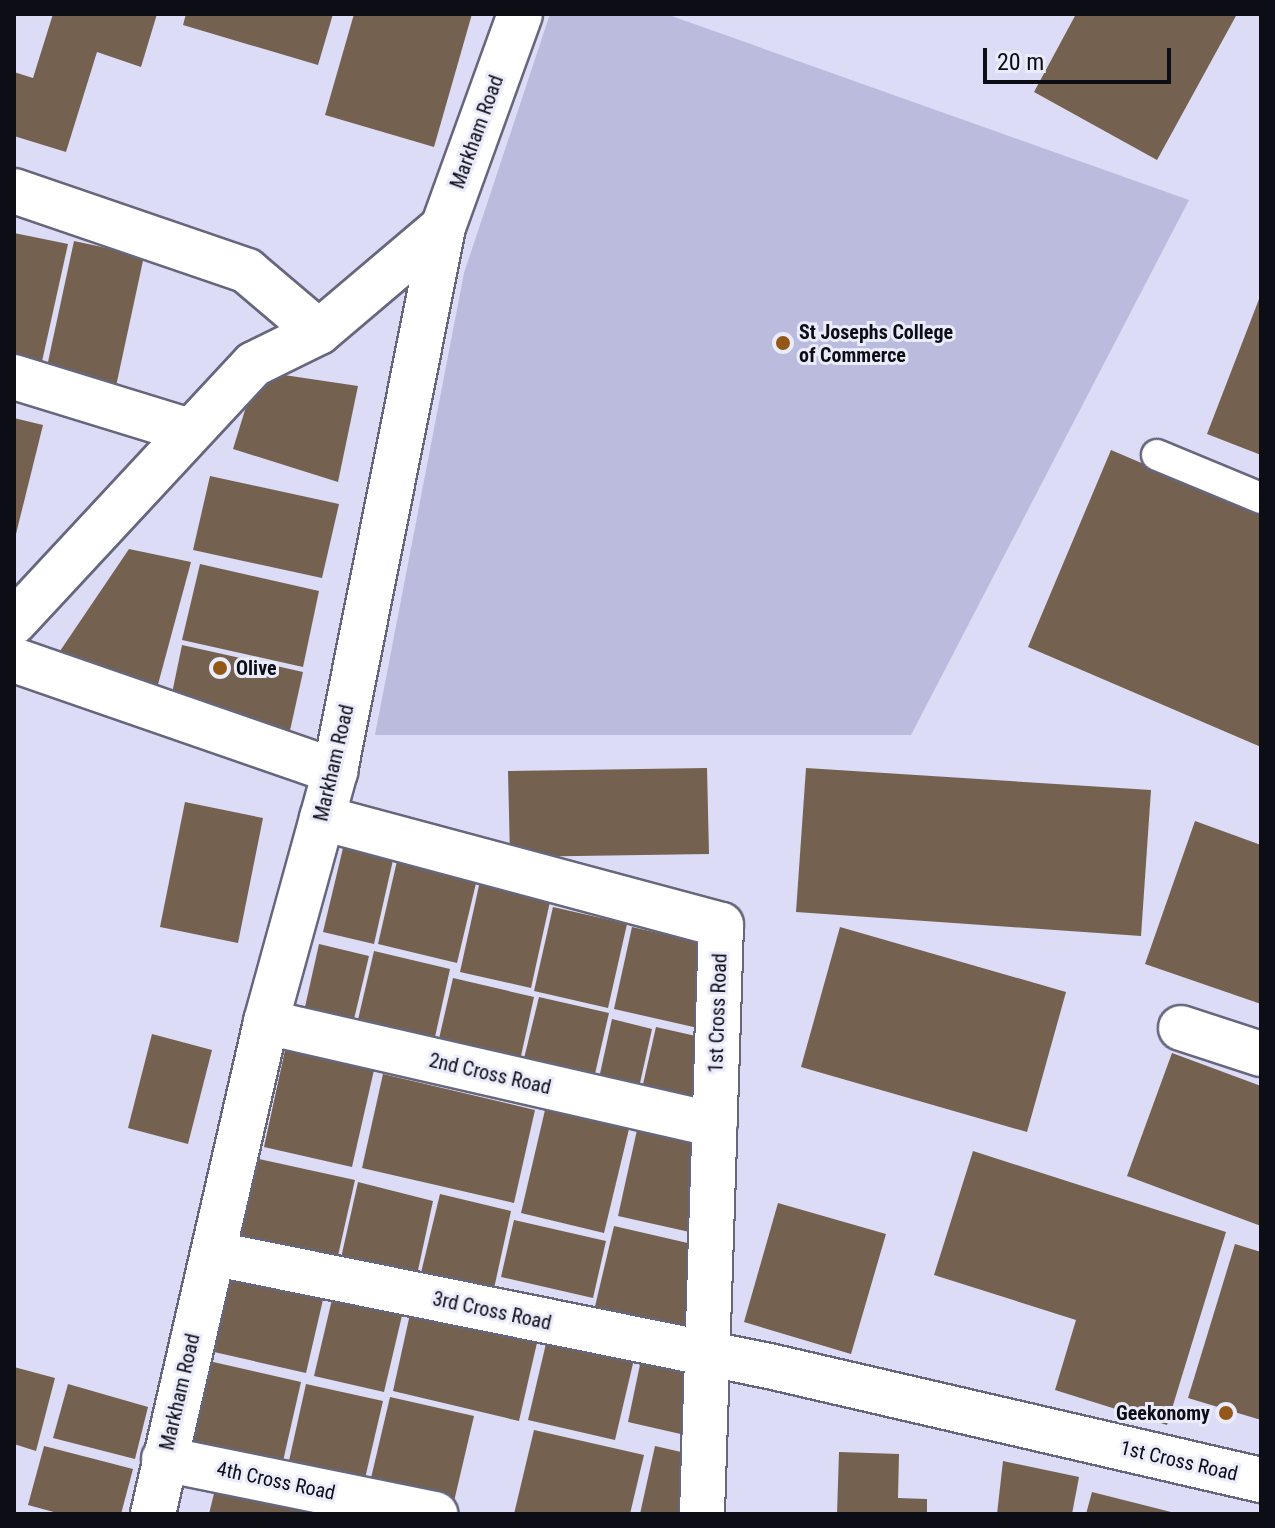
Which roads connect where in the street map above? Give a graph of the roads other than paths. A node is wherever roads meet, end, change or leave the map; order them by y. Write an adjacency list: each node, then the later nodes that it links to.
1 (518, 15): 3 (street, Markham Road)
2 (14, 191): 4 (street)
3 (443, 227): 4 (street); 11 (street, Markham Road)
4 (319, 332): 6 (street)
5 (14, 377): 6 (street)
6 (189, 431): 9 (street)
7 (1157, 455): 8 (lane)
8 (1261, 498)
9 (14, 622)
10 (14, 660): 11 (street)
11 (335, 771): 12 (street, Markham Road)
12 (322, 818): 13 (street, Markham Road); 16 (street, 1st Cross Road)
13 (266, 1022): 16 (street, 2nd Cross Road); 17 (street, Markham Road)
14 (1181, 1028): 15 (street)
15 (1261, 1054)
16 (714, 1125): 18 (street, 1st Cross Road)
17 (216, 1254): 18 (street, 3rd Cross Road); 20 (street, Markham Road)
18 (707, 1356): 19 (street, 3rd Cross Road); 24 (street, 1st Cross Road)
19 (769, 1366): 21 (street, 1st Cross Road)
20 (164, 1459): 22 (street, Markham Road); 23 (street, 4th Cross Road)
21 (1261, 1480)
22 (153, 1514)
23 (435, 1514)
24 (702, 1514)

